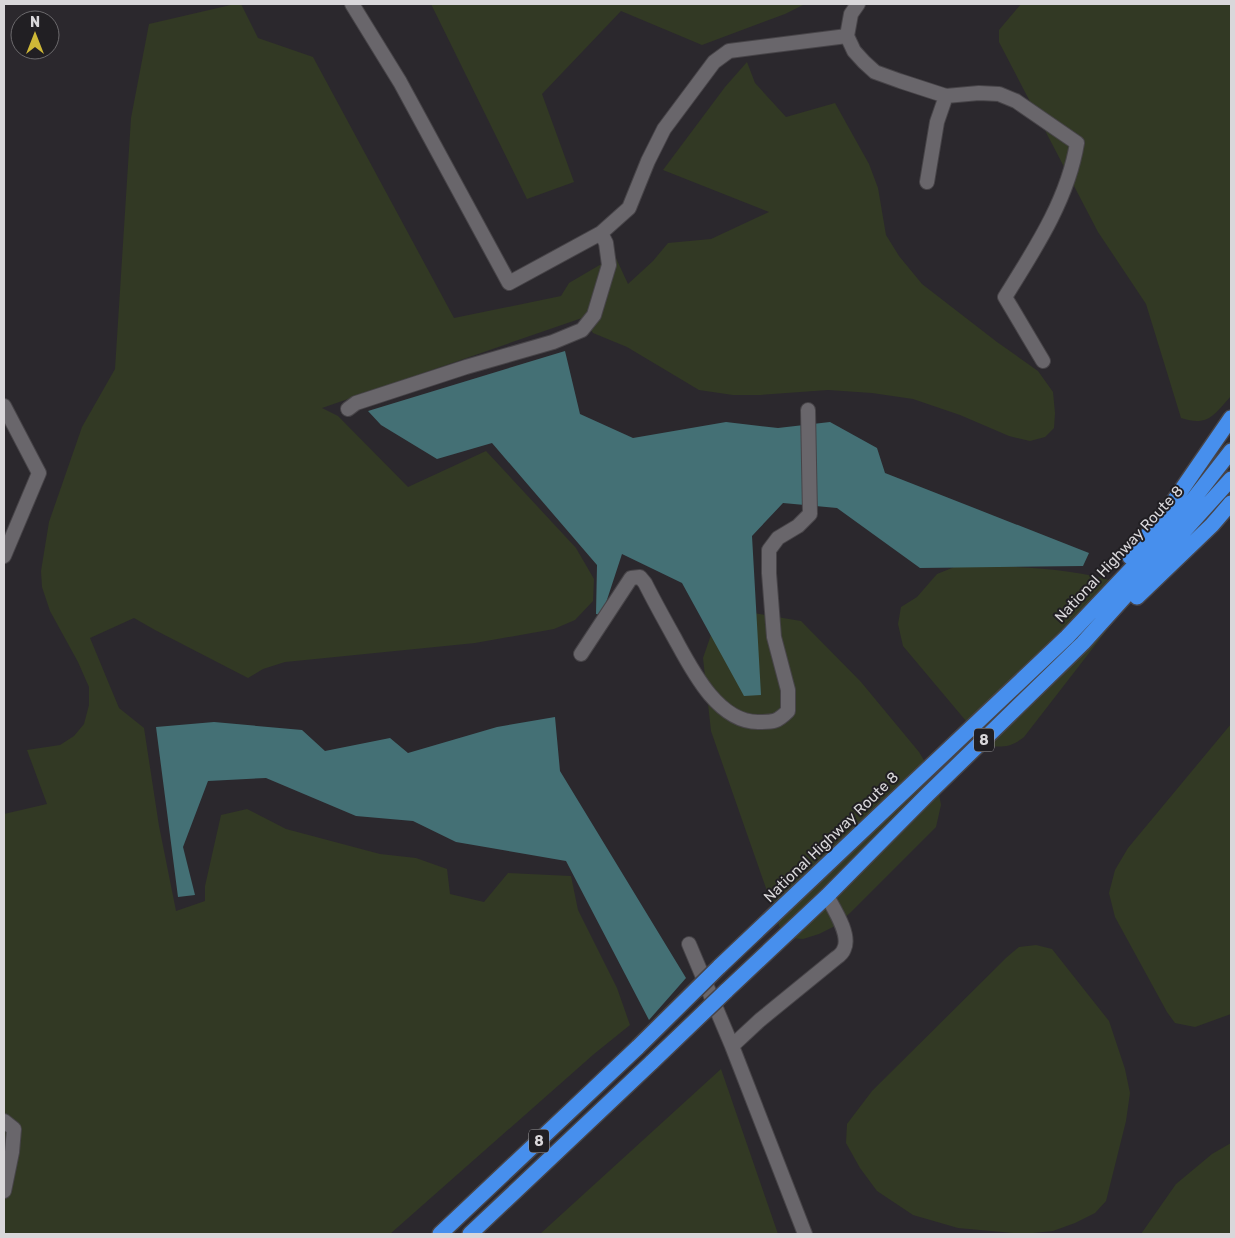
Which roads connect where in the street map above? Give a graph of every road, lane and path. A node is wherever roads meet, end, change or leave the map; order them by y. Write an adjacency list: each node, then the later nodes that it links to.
1 (352, 4): 6 (street)
2 (858, 4): 3 (street)
3 (847, 36): 4 (street); 6 (street)
4 (946, 96): 5 (street); 7 (street)
5 (927, 182)
6 (601, 233): 9 (street)
7 (1043, 361)
8 (4, 406): 15 (street)
9 (348, 409)
10 (808, 414): 18 (street)
11 (1231, 418): 16 (highway)
12 (1231, 451): 16 (highway, National Highway Route 8 / 8)
13 (1231, 479): 17 (highway, 8)
14 (1231, 503): 17 (highway)
15 (4, 556)
16 (1067, 637): 24 (highway, National Highway Route 8 / 8, bridge)
17 (1083, 643): 19 (highway, 8)
18 (580, 654)
19 (827, 896): 21 (street); 25 (highway, 8, bridge)
20 (689, 944): 21 (street)
21 (732, 1046): 26 (street)
22 (5, 1126): 23 (street)
23 (4, 1191)
24 (440, 1234)
25 (470, 1234)
26 (804, 1234)

